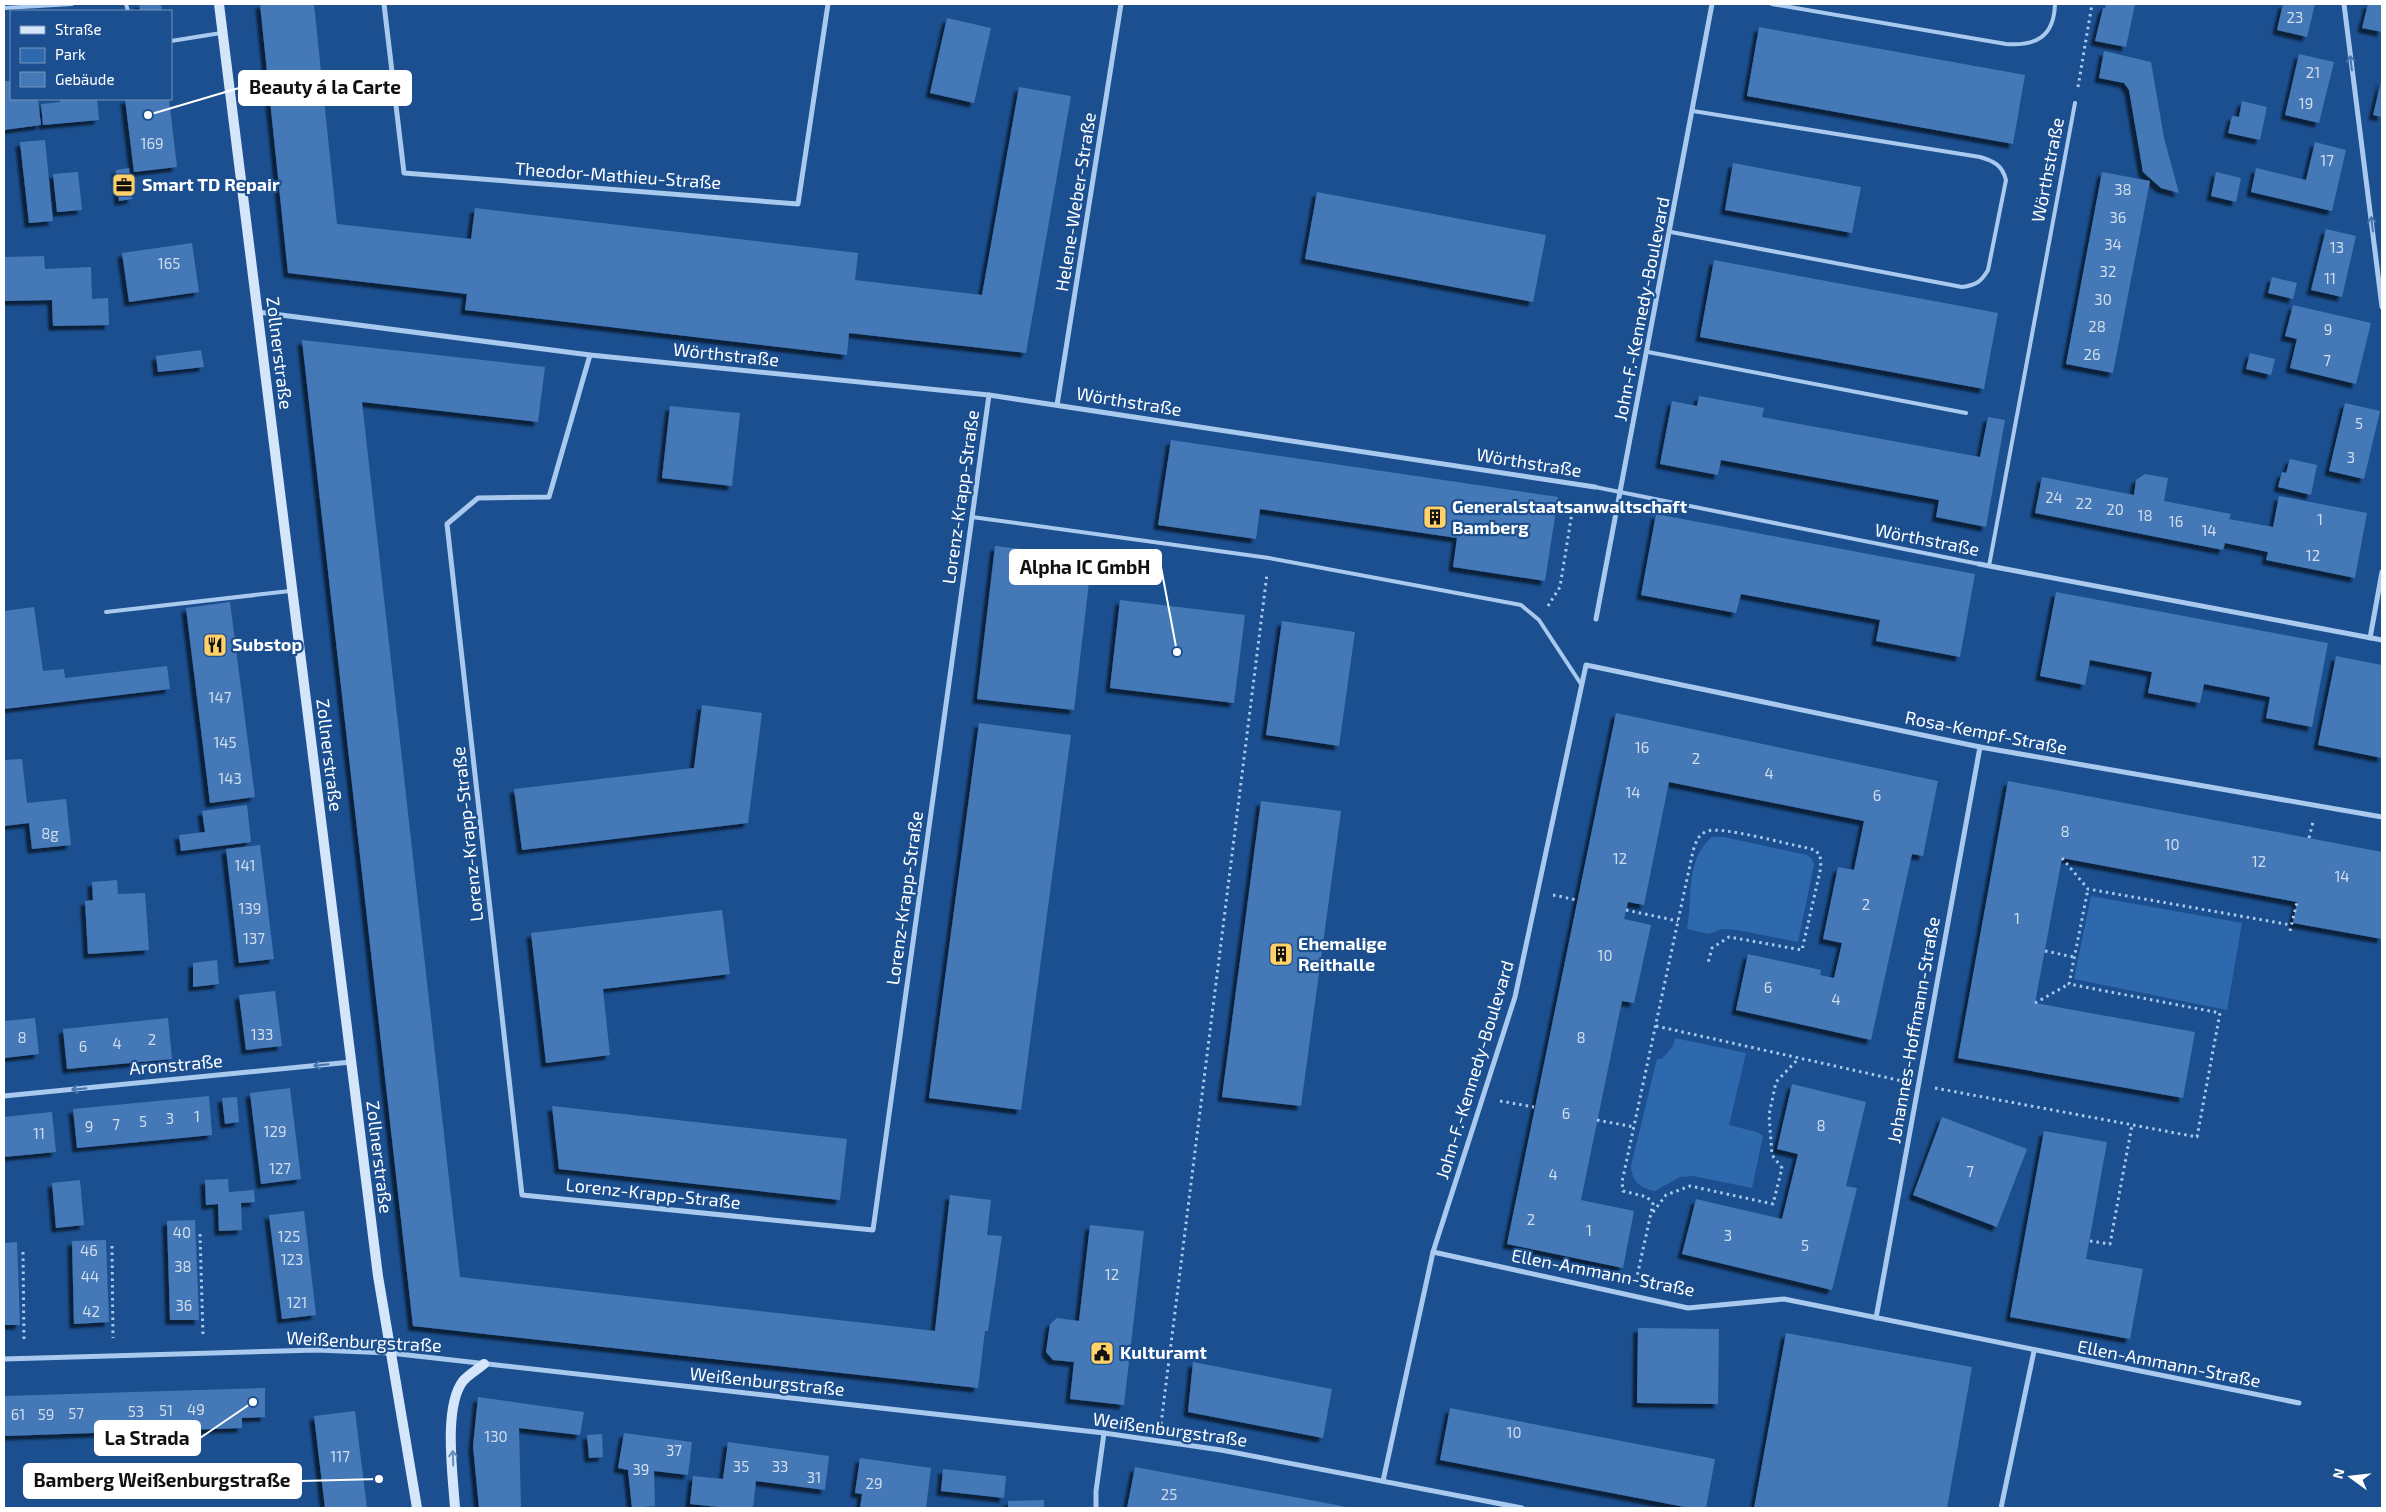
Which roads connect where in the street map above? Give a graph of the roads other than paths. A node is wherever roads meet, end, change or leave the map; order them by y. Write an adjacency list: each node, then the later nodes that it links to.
1 (72, 4): 10 (lane)
2 (219, 4): 11 (street, Zollnerstraße)
3 (384, 4): 4 (street, Theodor-Mathieu-Straße)
4 (828, 4)
5 (1121, 4): 21 (street, Helene-Weber-Straße)
6 (1712, 4): 14 (street, John-F.-Kennedy-Boulevard)
7 (1772, 4): 8 (lane)
8 (2055, 4)
9 (2344, 4): 16 (street, one-way to 9)
10 (4, 8)
11 (223, 33): 12 (lane); 17 (street, Zollnerstraße)
12 (172, 41)
13 (2075, 103): 27 (lane, Wörthstraße)
14 (1693, 111): 15 (street, John-F.-Kennedy-Boulevard); 15 (lane)
15 (1670, 232): 18 (street, John-F.-Kennedy-Boulevard)
16 (2382, 307)
17 (258, 312): 19 (street, Wörthstraße); 29 (street, Zollnerstraße)
18 (1648, 352): 22 (lane); 24 (street, John-F.-Kennedy-Boulevard)
19 (590, 354): 20 (street, Wörthstraße); 25 (street, Lorenz-Krapp-Straße)
20 (989, 395): 21 (street, Wörthstraße); 25 (street, Lorenz-Krapp-Straße)
21 (1057, 404): 23 (street, Wörthstraße)
22 (1966, 412)
23 (1596, 487): 24 (lane, Wörthstraße)
24 (1621, 493): 26 (lane, Wörthstraße); 31 (street, John-F.-Kennedy-Boulevard)
25 (972, 517): 35 (lane)
26 (1979, 564): 27 (street, Wörthstraße)
27 (1989, 566): 32 (street, Wörthstraße)
28 (2382, 572): 32 (street)
29 (292, 591): 30 (lane); 38 (street, Zollnerstraße)
30 (106, 612)
31 (1596, 619)
32 (2370, 638): 33 (street, Wörthstraße)
33 (2382, 640)
34 (1586, 665): 35 (street, John-F.-Kennedy-Boulevard); 36 (street, Rosa-Kempf-Straße)
35 (1581, 684): 40 (street, John-F.-Kennedy-Boulevard)
36 (1980, 747): 37 (street, Rosa-Kempf-Straße); 41 (street, Johannes-Hoffmann-Straße)
37 (2382, 817)
38 (351, 1062): 39 (street, Aronstraße, one-way to 39); 43 (street, Zollnerstraße)
39 (4, 1096)
40 (1433, 1252): 41 (street, Ellen-Ammann-Straße); 48 (street, John-F.-Kennedy-Boulevard)
41 (1876, 1318): 42 (street, Ellen-Ammann-Straße)
42 (2034, 1351): 46 (street, Ellen-Ammann-Straße); 53 (street)
43 (390, 1353): 44 (street, Weißenburgstraße); 45 (street, Weißenburgstraße); 49 (street, Zollnerstraße)
44 (4, 1359)
45 (484, 1364): 47 (street, Weißenburgstraße); 50 (street, one-way to 45)
46 (2299, 1403)
47 (1104, 1434): 48 (street, Weißenburgstraße); 51 (street)
48 (1383, 1482): 52 (street, Weißenburgstraße)
49 (417, 1508)
50 (454, 1508)
51 (1096, 1508)
52 (1522, 1508)
53 (2001, 1508)

